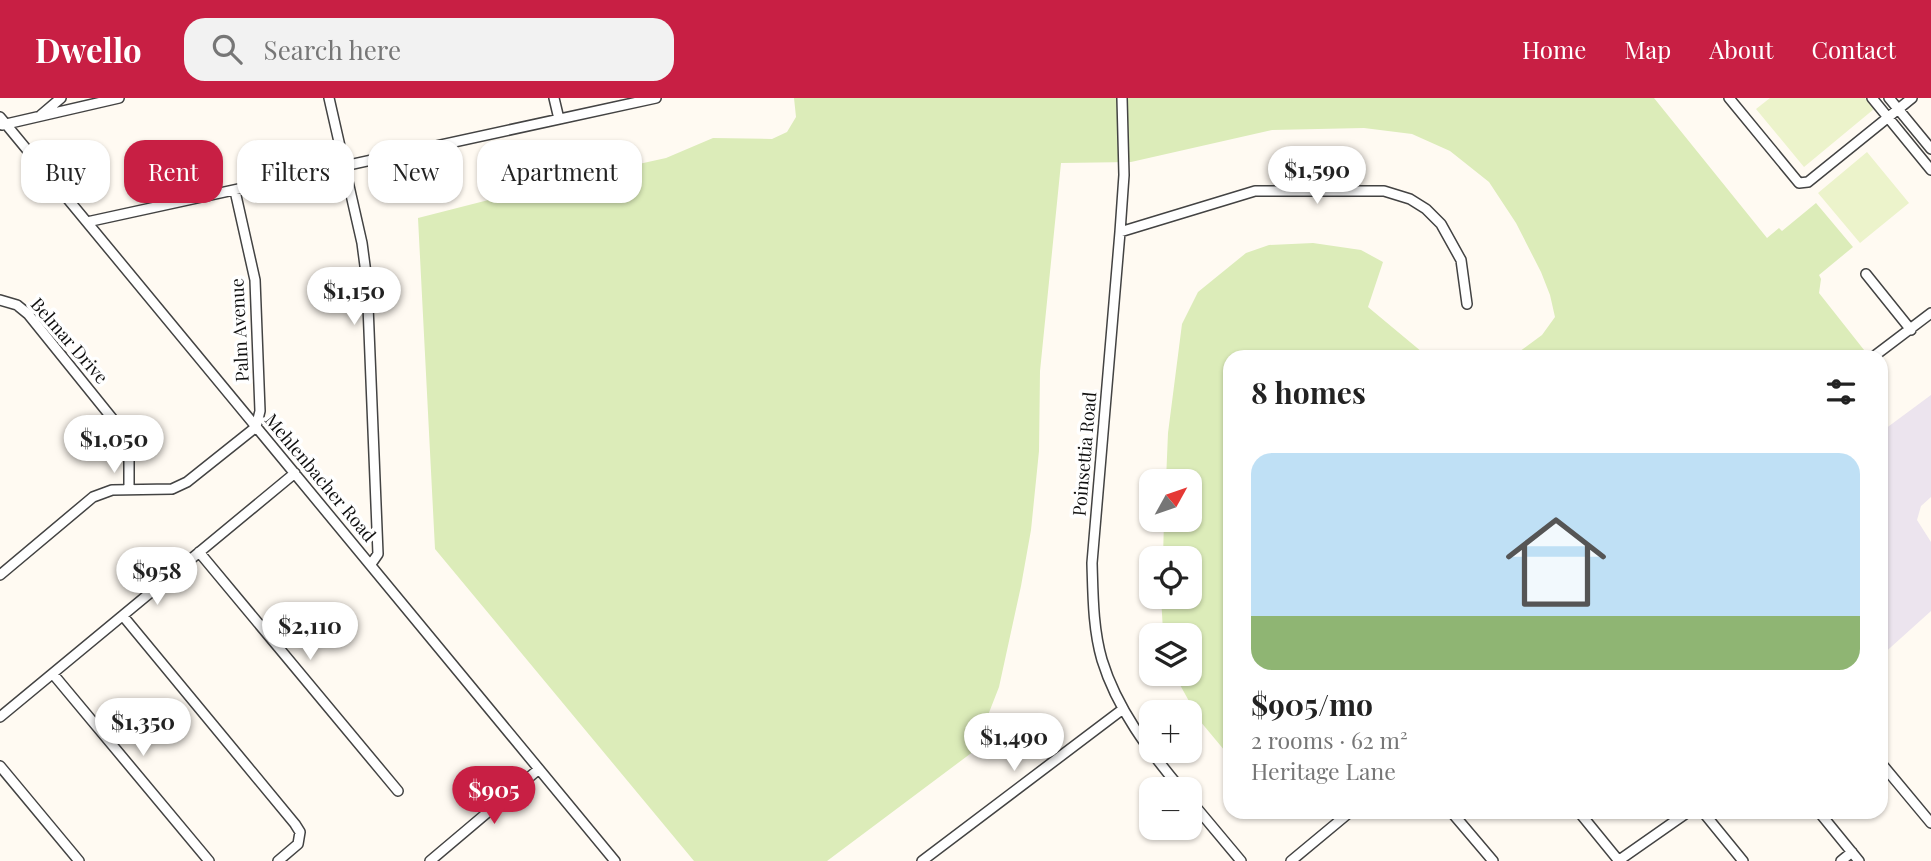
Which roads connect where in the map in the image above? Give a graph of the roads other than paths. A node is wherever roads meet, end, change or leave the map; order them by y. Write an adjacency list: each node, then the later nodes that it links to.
1 (61, 98): 12 (street)
2 (118, 98): 12 (street)
3 (329, 98): 16 (street)
4 (554, 98): 14 (street)
5 (656, 98): 14 (street)
6 (1122, 98): 23 (street, Poinsettia Road)
7 (1729, 98): 13 (street)
8 (1872, 98): 13 (street)
9 (1889, 98): 11 (street)
10 (1912, 98): 11 (street)
11 (1898, 109): 13 (street); 17 (street)
12 (40, 116): 15 (street)
13 (1888, 118): 19 (street)
14 (559, 119): 18 (street)
15 (2, 122): 22 (street, Mehlenbacher Road)
16 (339, 140)
17 (1931, 149)
18 (354, 165)
19 (1931, 170)
20 (235, 191): 22 (street); 30 (street, Palm Avenue)
21 (353, 203): 34 (street)
22 (87, 222): 30 (street, Mehlenbacher Road)
23 (1121, 232): 26 (street); 38 (street, Poinsettia Road)
24 (1866, 274): 28 (street)
25 (0, 300): 32 (street, Belmar Drive)
26 (1467, 304)
27 (1931, 313): 28 (street)
28 (1911, 330): 29 (street)
29 (1883, 350)
30 (256, 427): 31 (street, Mehlenbacher Road); 32 (street)
31 (295, 473): 33 (street); 34 (street, Mehlenbacher Road)
32 (129, 489): 35 (street)
33 (199, 552): 36 (street); 44 (street)
34 (371, 564): 41 (street, Mehlenbacher Road)
35 (0, 575)
36 (122, 616): 37 (street); 57 (street)
37 (53, 674): 39 (street); 56 (street)
38 (1123, 709): 43 (street, Poinsettia Road); 59 (street)
39 (0, 717)
40 (0, 766): 55 (street)
41 (538, 769): 54 (street, Mehlenbacher Road); 58 (street)
42 (1888, 772): 52 (street)
43 (1172, 777)
44 (398, 791)
45 (1202, 814): 60 (street)
46 (1342, 819): 61 (street)
47 (1457, 819): 62 (street)
48 (1585, 819): 63 (street)
49 (1678, 819): 63 (street)
50 (1709, 819): 64 (street)
51 (1825, 819): 53 (street)
52 (1931, 822)
53 (1852, 852): 65 (street); 66 (street)
54 (610, 859)
55 (79, 861)
56 (209, 861)
57 (278, 861)
58 (430, 861)
59 (922, 861)
60 (1241, 861)
61 (1291, 861)
62 (1493, 861)
63 (1618, 861)
64 (1743, 861)
65 (1841, 861)
66 (1859, 861)

